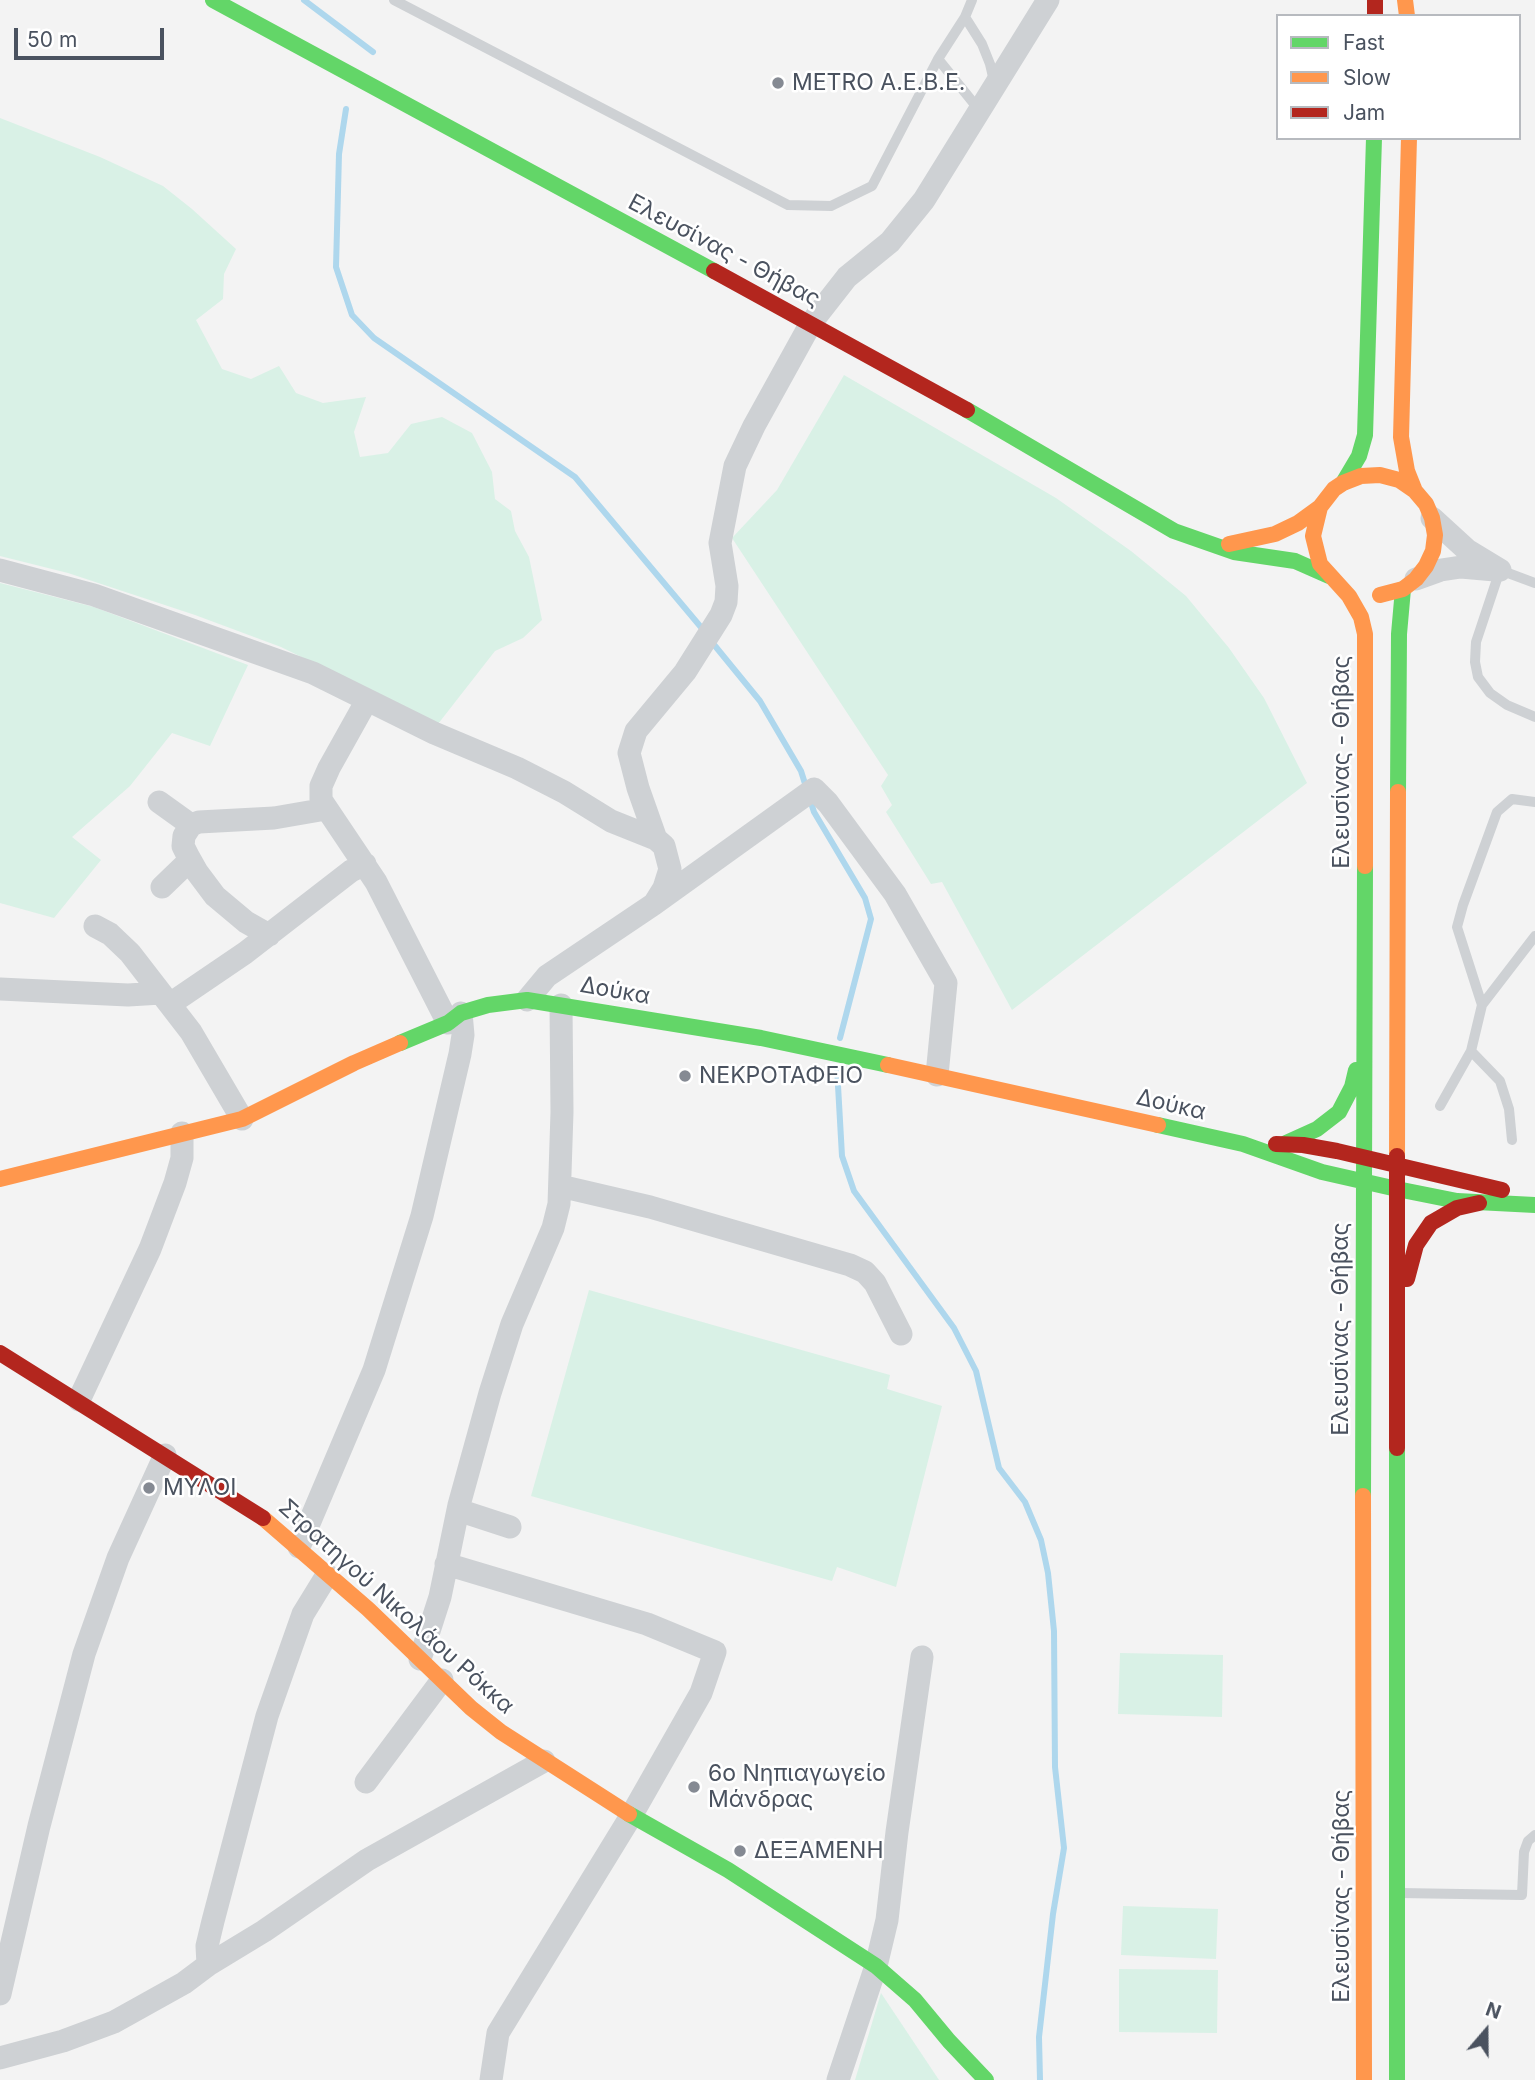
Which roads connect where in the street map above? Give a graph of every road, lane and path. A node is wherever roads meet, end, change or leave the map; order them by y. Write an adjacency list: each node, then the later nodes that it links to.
1 (213, 0): 11 (main road, Ελευσίνας - Θήβας)
2 (394, 0): 6 (lane)
3 (972, 0): 5 (lane)
4 (1048, 0): 7 (street)
5 (965, 17): 6 (lane); 7 (lane)
6 (938, 59): 8 (lane)
7 (995, 88): 8 (street)
8 (980, 111): 11 (street)
9 (1374, 140): 12 (main road)
10 (1409, 140): 13 (main road)
11 (811, 323): 16 (main road, Ελευσίνας - Θήβας); 28 (street)
12 (1343, 483): 13 (main road); 14 (main road)
13 (1415, 491): 15 (main road)
14 (1320, 507): 16 (main road); 19 (main road, Ελευσίνας - Θήβας)
15 (1432, 519): 18 (street); 21 (main road)
16 (1211, 546): 19 (main road, Ελευσίνας - Θήβας)
17 (0, 570): 22 (street)
18 (1500, 570): 20 (lane); 21 (street); 23 (lane)
19 (1335, 581): 21 (main road); 42 (main road, Ελευσίνας - Θήβας)
20 (1535, 583)
21 (1410, 584): 52 (main road)
22 (367, 700): 26 (street); 28 (street)
23 (1535, 717)
24 (1534, 799): 40 (lane)
25 (159, 802): 27 (street)
26 (326, 809): 27 (street); 30 (street)
27 (191, 825): 29 (street)
28 (656, 839): 32 (street)
29 (190, 860): 31 (street); 34 (street)
30 (365, 864): 34 (street); 41 (street)
31 (162, 887)
32 (654, 904): 38 (street); 44 (street)
33 (95, 926): 37 (street)
34 (269, 935): 37 (street)
35 (1535, 936): 40 (lane)
36 (0, 989): 37 (street)
37 (166, 999): 46 (street)
38 (527, 1000): 39 (main road, Δούκα); 41 (main road, Δούκα)
39 (561, 1005): 44 (main road, Δούκα); 55 (street)
40 (1482, 1005): 43 (lane)
41 (455, 1018): 46 (main road, Δούκα); 66 (street)
42 (1364, 1021): 49 (main road); 51 (main road, Ελευσίνας - Θήβας)
43 (1472, 1051): 45 (lane); 48 (lane)
44 (937, 1075): 50 (main road, Δούκα)
45 (1440, 1106)
46 (242, 1119): 47 (main road, Δούκα)
47 (182, 1133): 53 (main road, Δούκα); 62 (street)
48 (1512, 1140)
49 (1286, 1143): 50 (main road, Δούκα); 51 (main road, Δούκα)
50 (1243, 1144): 54 (main road, Δούκα)
51 (1363, 1156): 52 (main road, Δούκα); 54 (main road, Ελευσίνας - Θήβας)
52 (1397, 1164): 56 (main road); 58 (main road, Δούκα)
53 (0, 1179)
54 (1363, 1182): 56 (main road, Δούκα); 84 (main road, Ελευσίνας - Θήβας)
55 (559, 1186): 60 (street); 64 (street)
56 (1397, 1189): 57 (main road, Δούκα); 59 (main road)
57 (1479, 1203): 58 (main road); 59 (main road)
58 (1535, 1204)
59 (1396, 1330): 76 (main road)
60 (901, 1334)
61 (0, 1353): 62 (main road, Στρατηγού Νικολάου Ρόκκα)
62 (79, 1400): 63 (main road, Στρατηγού Νικολάου Ρόκκα)
63 (165, 1455): 66 (main road, Στρατηγού Νικολάου Ρόκκα); 79 (street)
64 (458, 1510): 65 (street); 67 (street)
65 (510, 1527)
66 (299, 1547): 68 (main road, Στρατηγού Νικολάου Ρόκκα)
67 (446, 1564): 70 (street); 74 (street)
68 (327, 1574): 70 (main road, Στρατηγού Νικολάου Ρόκκα); 77 (street)
69 (922, 1657): 78 (street)
70 (420, 1658): 71 (main road, Στρατηγού Νικολάου Ρόκκα)
71 (442, 1680): 72 (main road, Στρατηγού Νικολάου Ρόκκα); 73 (street)
72 (544, 1760): 74 (main road, Στρατηγού Νικολάου Ρόκκα); 77 (street)
73 (366, 1782)
74 (631, 1816): 78 (main road, Στρατηγού Νικολάου Ρόκκα); 81 (street)
75 (1535, 1835): 76 (lane)
76 (1397, 1893): 85 (main road)
77 (208, 1965): 80 (street)
78 (876, 1966): 82 (street); 83 (main road, Στρατηγού Νικολάου Ρόκκα)
79 (0, 1994)
80 (0, 2058)
81 (491, 2080)
82 (838, 2080)
83 (986, 2080)
84 (1364, 2080)
85 (1397, 2080)

